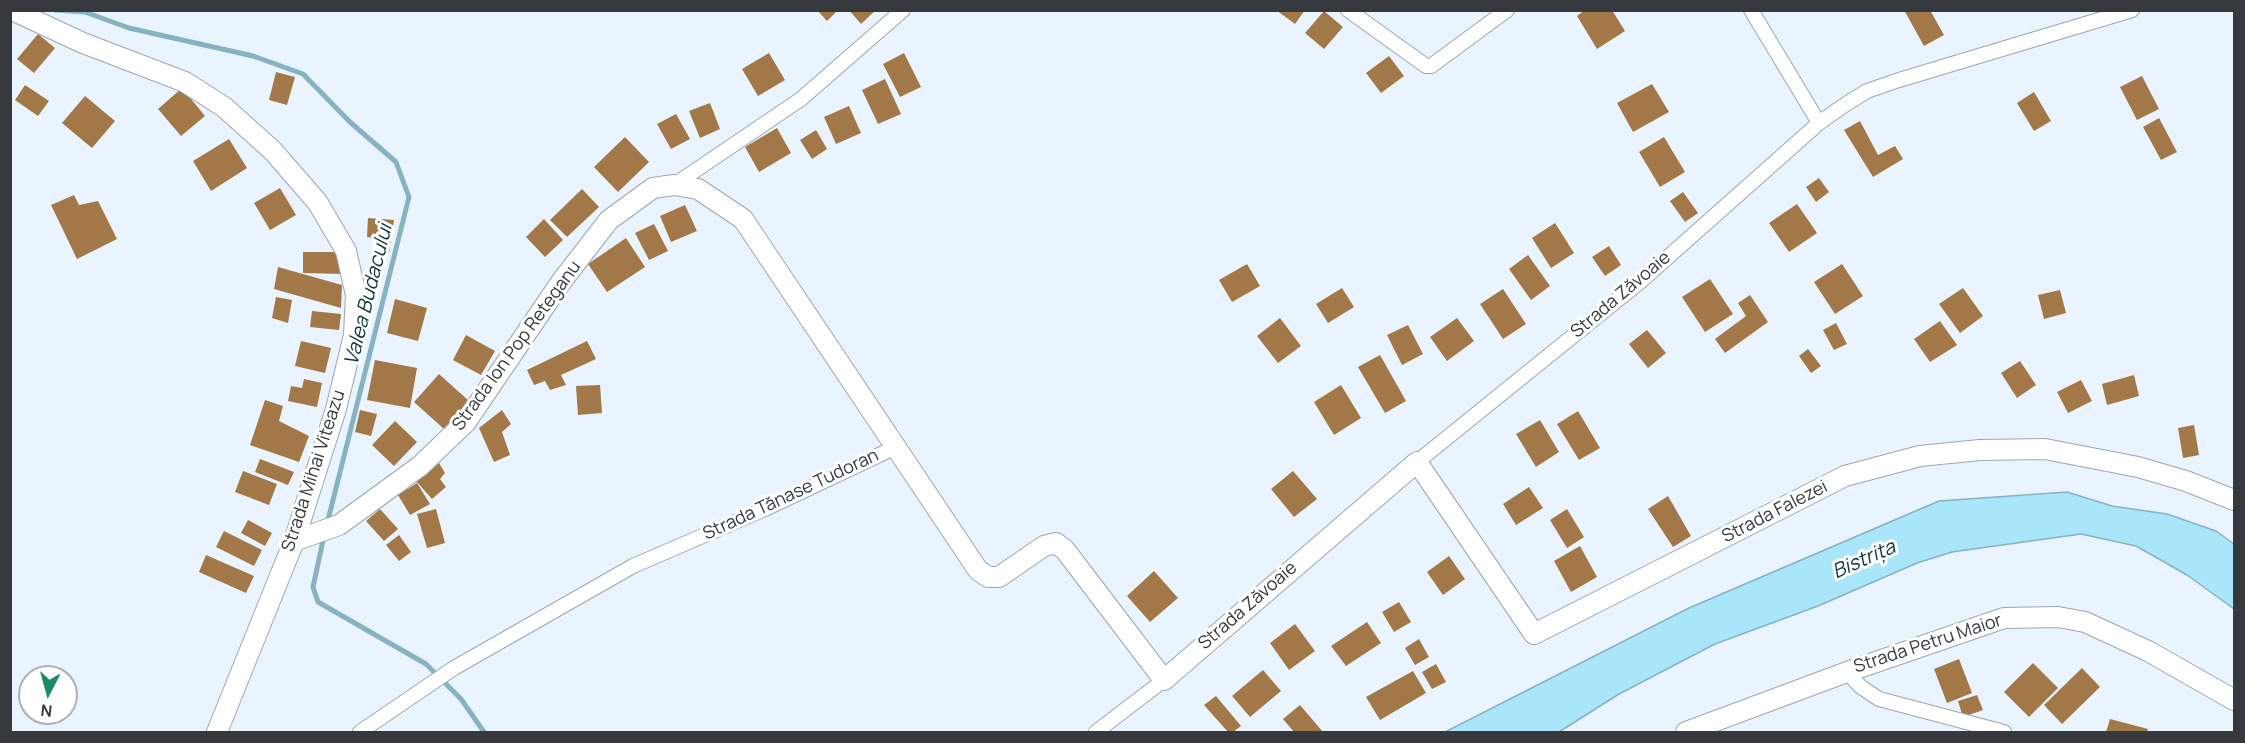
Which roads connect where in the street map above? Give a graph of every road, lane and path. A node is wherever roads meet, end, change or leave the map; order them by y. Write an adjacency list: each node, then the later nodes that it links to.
1 (12, 10): 12 (street, Strada Mihai Viteazu)
2 (903, 10): 8 (street, Strada Ion Pop Reteganu)
3 (1348, 10): 4 (street)
4 (1507, 10)
5 (1751, 10): 7 (street)
6 (2132, 10): 7 (street, Strada Zăvoaie)
7 (1819, 123): 10 (street, Strada Zăvoaie)
8 (674, 185): 9 (street); 12 (street, Strada Ion Pop Reteganu)
9 (896, 447): 14 (street, Strada Tănase Tudoran); 18 (street, Strada Tănase Tudoran)
10 (1417, 462): 11 (street, Strada Falezei); 14 (street, Strada Zăvoaie)
11 (2235, 500)
12 (303, 538): 17 (street, Strada Mihai Viteazu)
13 (1846, 672): 15 (street, Strada Petru Maior); 16 (street, Strada Petru Maior); 20 (street)
14 (1164, 680): 19 (street)
15 (2235, 700)
16 (1698, 730)
17 (217, 732)
18 (360, 732)
19 (1095, 732)
20 (2004, 732)

